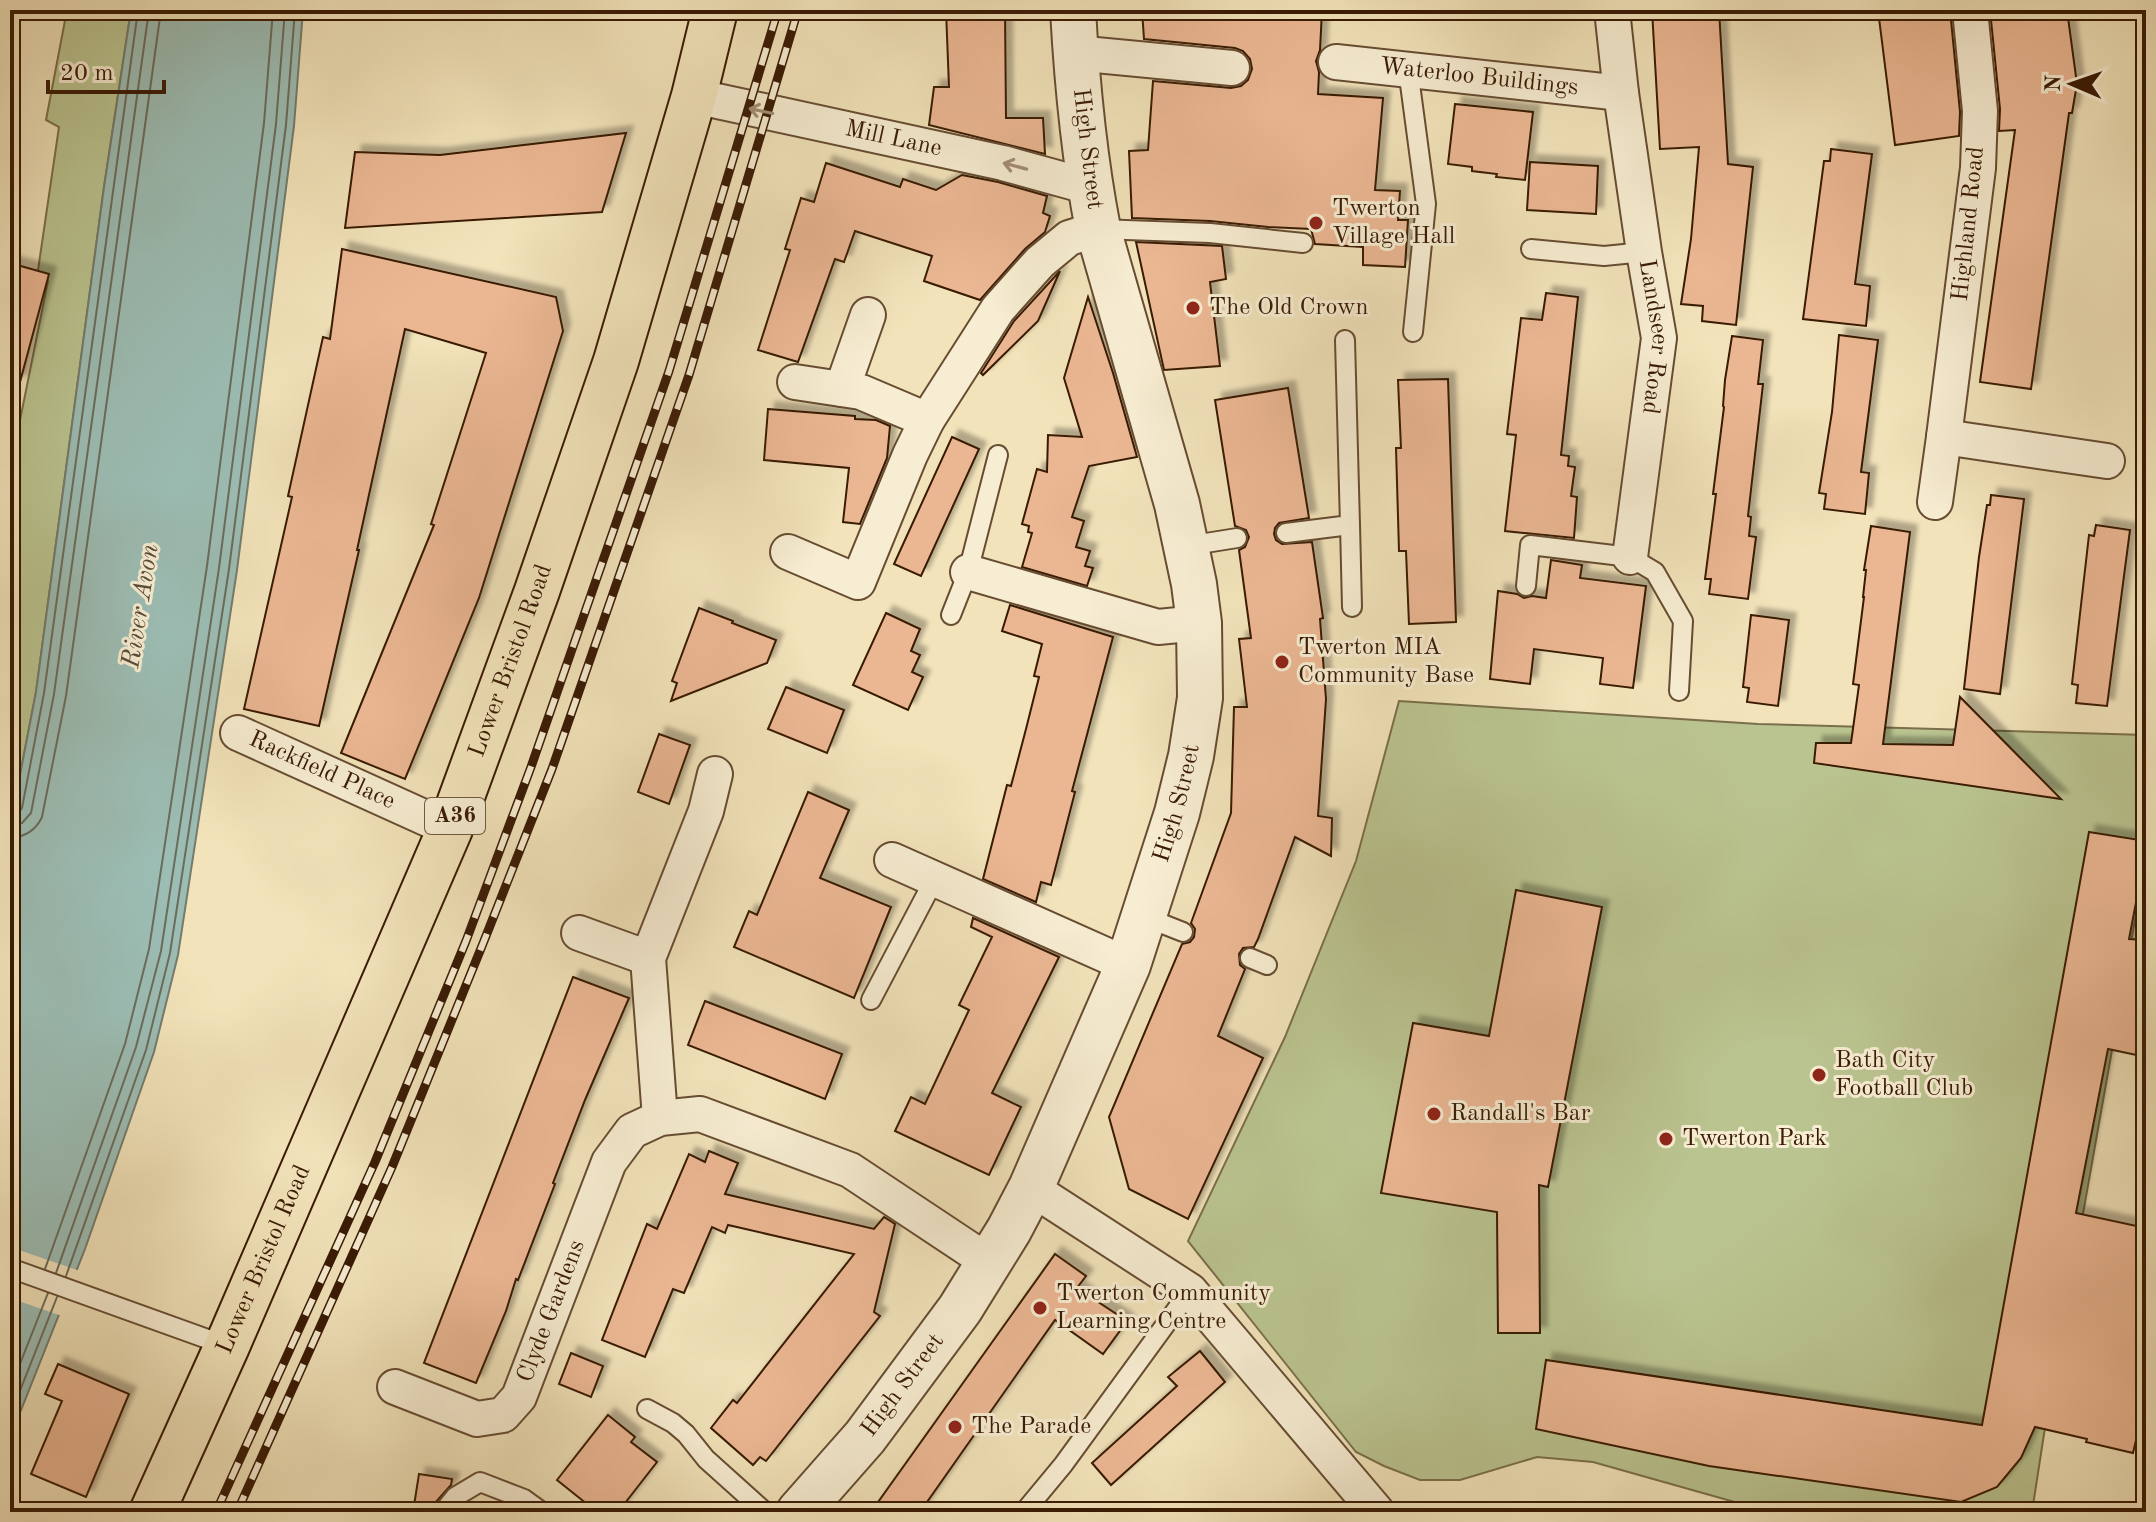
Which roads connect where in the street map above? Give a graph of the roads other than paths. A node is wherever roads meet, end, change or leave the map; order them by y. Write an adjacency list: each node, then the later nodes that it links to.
1 (715, 10): 10 (highway, Lower Bristol Road / A36)
2 (1073, 10): 5 (street, High Street)
3 (1612, 10): 9 (street, Landseer Road)
4 (1970, 10): 21 (street, Highland Road)
5 (1075, 53): 7 (street); 11 (street, High Street)
6 (1336, 62): 8 (street, Waterloo Buildings)
7 (1232, 68)
8 (1408, 69): 9 (street, Waterloo Buildings); 16 (lane)
9 (1621, 93): 14 (street, Landseer Road)
10 (694, 96): 11 (street, Mill Lane, one-way to 10); 39 (highway, Lower Bristol Road / A36)
11 (1094, 208): 12 (lane); 20 (street); 28 (street, High Street)
12 (1303, 243)
13 (1531, 249): 14 (lane)
14 (1644, 252): 30 (street, Landseer Road)
15 (868, 315): 19 (street)
16 (1413, 332)
17 (1345, 340): 25 (lane)
18 (795, 382): 19 (street)
19 (842, 389): 20 (street)
20 (927, 420): 29 (street)
21 (1944, 437): 23 (street); 24 (street, Highland Road)
22 (998, 455): 31 (lane)
23 (2107, 461)
24 (1935, 502)
25 (1350, 525): 26 (lane); 33 (lane)
26 (1286, 533)
27 (1237, 538): 28 (lane)
28 (1187, 546): 35 (street, High Street)
29 (788, 552)
30 (1630, 557): 32 (lane); 36 (lane)
31 (968, 572): 34 (lane); 35 (street)
32 (1526, 586)
33 (1352, 607)
34 (951, 615)
35 (1199, 623): 44 (street, High Street)
36 (1679, 691)
37 (238, 733): 39 (street, Rackfield Place)
38 (715, 774): 43 (street)
39 (450, 829): 51 (highway, Lower Bristol Road / A36)
40 (892, 860): 41 (street)
41 (934, 880): 44 (street); 45 (lane)
42 (579, 933): 43 (street)
43 (648, 958): 46 (street)
44 (1128, 965): 47 (street, High Street)
45 (871, 1000)
46 (660, 1118): 48 (street, Clyde Gardens); 52 (street, Clyde Gardens)
47 (1031, 1188): 48 (street, High Street); 50 (street)
48 (990, 1263): 54 (street, High Street)
49 (10, 1268): 51 (lane)
50 (1190, 1291): 58 (lane); 59 (street)
51 (227, 1346): 55 (highway, Lower Bristol Road / A36)
52 (395, 1387)
53 (647, 1409): 54 (lane)
54 (793, 1511)
55 (152, 1512)
56 (443, 1512): 57 (lane)
57 (542, 1512)
58 (1024, 1512)
59 (1377, 1512)

